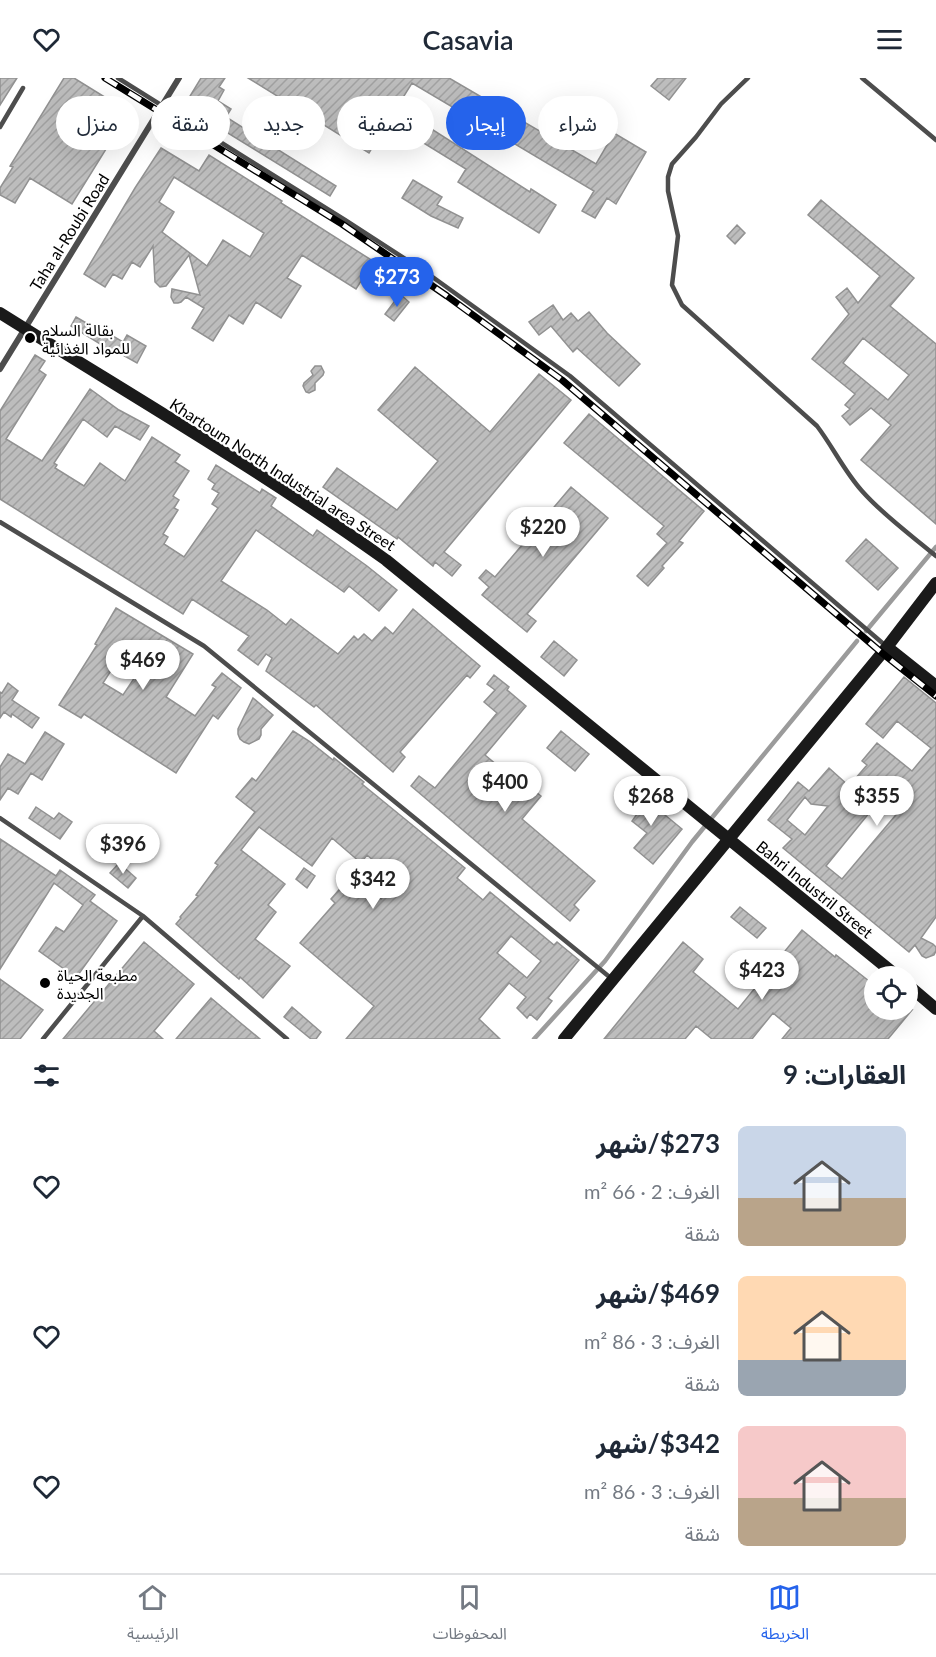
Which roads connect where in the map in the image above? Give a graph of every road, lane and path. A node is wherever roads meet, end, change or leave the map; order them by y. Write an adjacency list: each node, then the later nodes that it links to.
1 (118, 78): 7 (lane)
2 (179, 78): 6 (street, Taha al-Roubi Road)
3 (748, 78): 16 (lane)
4 (862, 78): 10 (lane)
5 (23, 88): 9 (lane)
6 (169, 96)
7 (151, 99)
8 (151, 125): 13 (street, Taha al-Roubi Road)
9 (0, 127)
10 (936, 140)
11 (230, 148): 18 (lane)
12 (0, 313): 13 (street, Khartoum North Industrial area Street)
13 (25, 329): 14 (street, Taha al-Roubi Road); 21 (street, Khartoum North Industrial area Street)
14 (0, 369)
15 (0, 522): 25 (lane)
16 (936, 555)
17 (936, 583): 18 (street)
18 (887, 647): 19 (street); 22 (street)
19 (936, 686)
20 (0, 819): 23 (lane)
21 (712, 828): 22 (street, Bahri Industril Street)
22 (728, 840): 24 (street, Bahri Industril Street); 25 (street)
23 (143, 916): 28 (lane); 29 (lane)
24 (885, 966)
25 (613, 980): 30 (street)
26 (918, 994): 27 (street)
27 (936, 1009)
28 (43, 1039)
29 (287, 1039)
30 (564, 1039)

